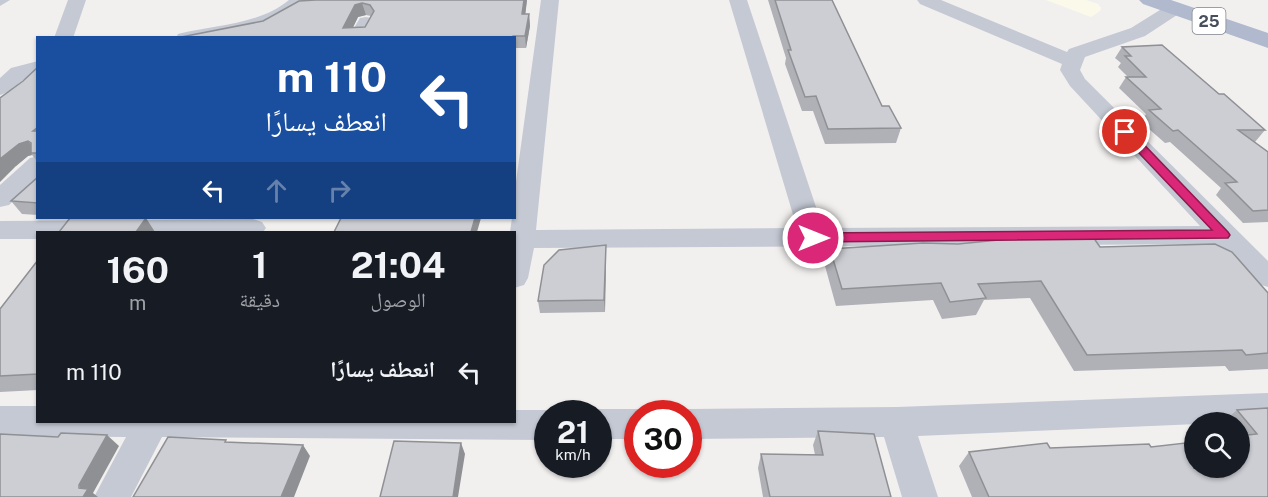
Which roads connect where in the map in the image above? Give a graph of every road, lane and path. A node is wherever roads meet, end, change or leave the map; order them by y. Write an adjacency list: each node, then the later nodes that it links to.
1 (6, 0): 9 (lane)
2 (77, 0): 11 (street)
3 (299, 0): 12 (street)
4 (550, 0): 17 (street)
5 (738, 0): 23 (street)
6 (926, 0): 14 (street)
7 (1150, 0): 10 (main road, 25)
8 (1197, 0): 13 (main road, 25)
9 (0, 3)
10 (1174, 9): 13 (main road, 25); 14 (street)
11 (64, 36)
12 (193, 36)
13 (1265, 37)
14 (1072, 61): 22 (street)
15 (18, 72): 16 (street)
16 (0, 89)
17 (524, 116): 24 (street)
18 (36, 165): 19 (street)
19 (0, 199)
20 (254, 226): 21 (street)
21 (0, 230)
22 (1224, 235): 23 (street); 26 (street)
23 (813, 238): 24 (street)
24 (522, 239): 25 (street)
25 (516, 268)
26 (1268, 277)
27 (1268, 407): 30 (street)
28 (0, 421): 29 (street)
29 (36, 421)
30 (897, 422): 33 (street); 36 (street)
31 (150, 423): 35 (street)
32 (487, 423): 34 (street)
33 (702, 424)
34 (534, 425)
35 (112, 497)
36 (920, 497)

